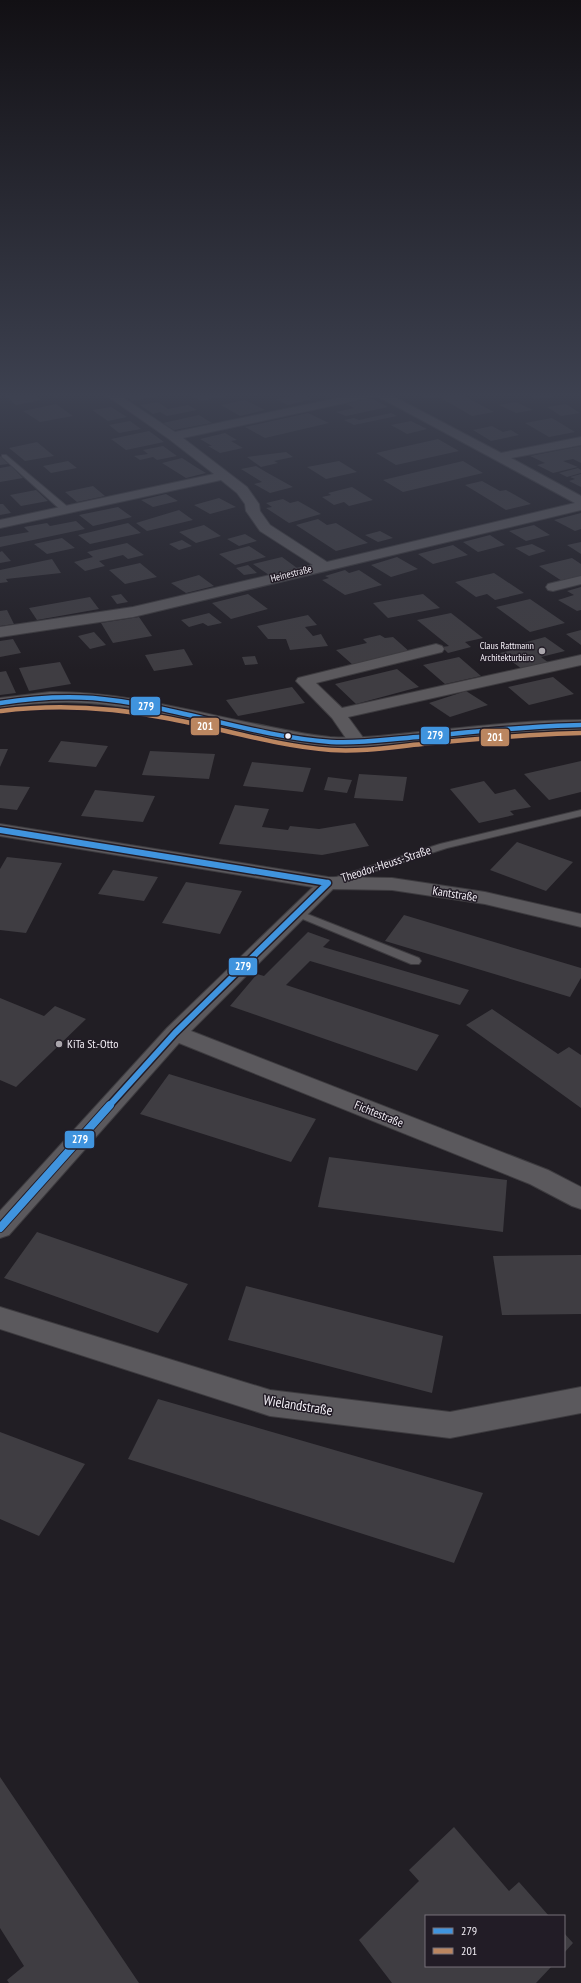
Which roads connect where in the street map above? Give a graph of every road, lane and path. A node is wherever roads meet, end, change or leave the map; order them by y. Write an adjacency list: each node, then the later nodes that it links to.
1 (38, 486): 7 (lane)
2 (179, 486): 7 (street)
3 (236, 486): 9 (street)
4 (552, 486): 5 (street)
5 (581, 501)
6 (581, 506): 9 (street, Heinestraße)
7 (66, 510): 8 (street)
8 (0, 524)
9 (324, 566): 12 (street, Heinestraße)
10 (581, 580): 11 (street)
11 (553, 587)
12 (0, 632)
13 (436, 649): 16 (street)
14 (581, 660): 16 (street)
15 (0, 703): 18 (street)
16 (338, 714): 18 (street)
17 (581, 725): 18 (street)
18 (358, 743)
19 (581, 813): 21 (lane, Theodor-Heuss-Straße)
20 (0, 830): 21 (street, Kantstraße)
21 (328, 883): 22 (street, Theodor-Heuss-Straße); 23 (street, Kantstraße)
22 (297, 913): 24 (lane); 25 (street, Theodor-Heuss-Straße)
23 (581, 921)
24 (415, 960)
25 (175, 1033): 26 (street, Fichtestraße); 27 (street, Theodor-Heuss-Straße)
26 (581, 1199)
27 (0, 1228)
28 (0, 1318): 29 (street, Wielandstraße)
29 (581, 1400)

